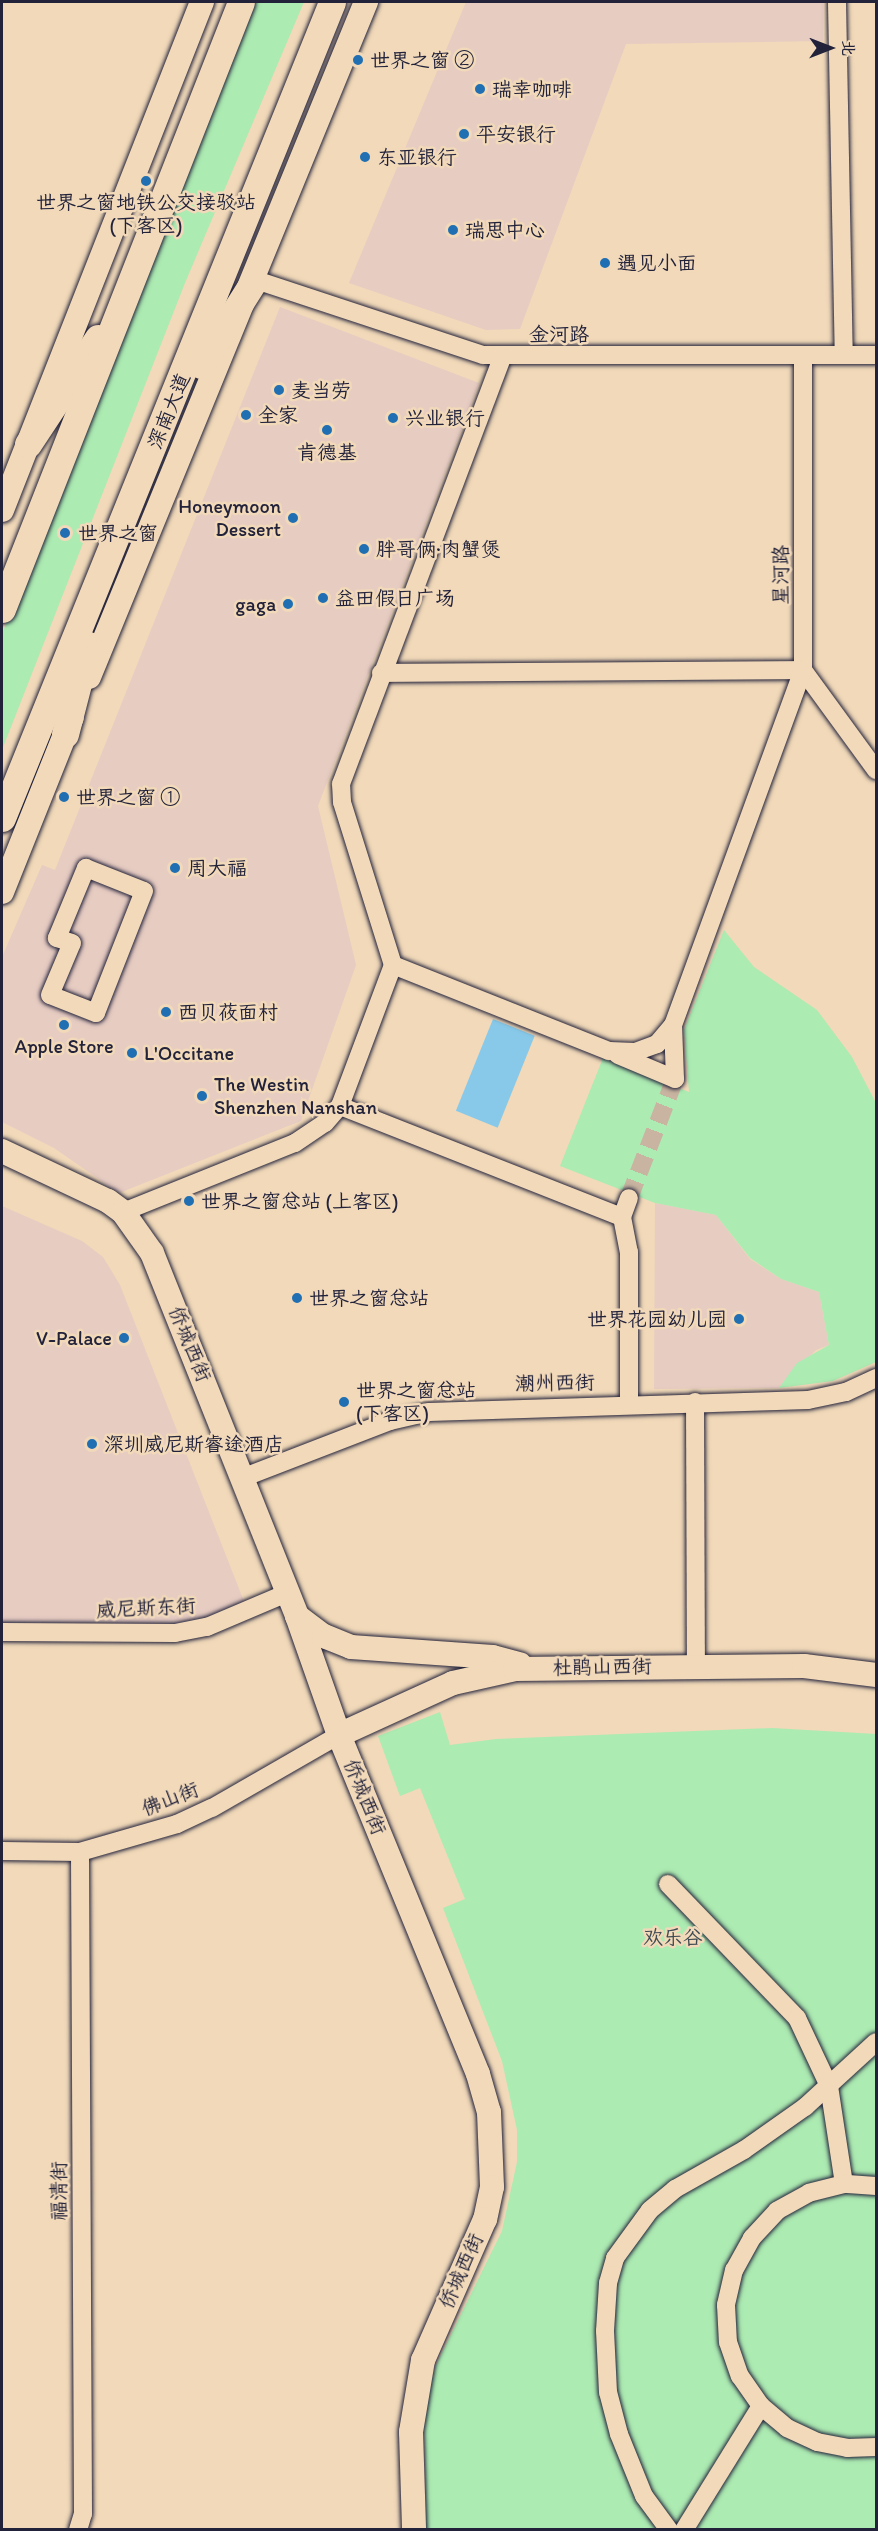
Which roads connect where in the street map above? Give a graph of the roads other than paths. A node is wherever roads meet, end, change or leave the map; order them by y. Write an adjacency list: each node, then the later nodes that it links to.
1 (202, 2): 15 (street)
2 (241, 2): 9 (main road)
3 (332, 2): 7 (main road, 深南大道)
4 (349, 2): 7 (main road)
5 (366, 2): 8 (street)
6 (837, 2): 12 (street)
7 (281, 133): 14 (main road, 深南大道)
8 (252, 282): 13 (street, 金河路); 14 (main road); 21 (street)
9 (128, 292): 15 (main road); 18 (main road)
10 (876, 354): 12 (street, 金河路)
11 (803, 355): 12 (street, 金河路); 13 (street, 金河路); 19 (street, 星河路)
12 (844, 355)
13 (502, 357): 20 (street)
14 (163, 424): 17 (main road, 深南大道)
15 (28, 444): 16 (street)
16 (2, 510)
17 (110, 555): 21 (main road); 23 (main road, 深南大道)
18 (2, 609)
19 (803, 670): 20 (street); 22 (street); 27 (street)
20 (381, 673): 25 (street)
21 (65, 734): 24 (street)
22 (876, 771)
23 (2, 818)
24 (2, 892)
25 (393, 965): 28 (street); 29 (street)
26 (96, 1013): 26 (street)
27 (673, 1025): 28 (street); 28 (street)
28 (609, 1052)
29 (340, 1106): 32 (street); 33 (street)
30 (2, 1151): 32 (street, 侨城西街)
31 (629, 1198): 33 (street)
32 (123, 1212): 37 (street, 侨城西街)
33 (622, 1217): 36 (street)
34 (876, 1378): 35 (street, 潮州西街)
35 (695, 1402): 36 (street, 潮州西街); 41 (street)
36 (629, 1404): 37 (street, 潮州西街)
37 (242, 1478): 38 (street, 侨城西街)
38 (287, 1593): 39 (street, 侨城西街); 40 (street, 威尼斯东街)
39 (297, 1616): 42 (street); 44 (street, 侨城西街)
40 (2, 1632)
41 (696, 1665): 42 (street, 杜鹃山西街); 43 (street, 杜鹃山西街)
42 (537, 1668): 44 (street, 杜鹃山西街)
43 (876, 1675)
44 (339, 1735): 46 (street, 佛山街); 55 (street, 侨城西街)
45 (2, 1851): 46 (street, 佛山街)
46 (80, 1852): 54 (street, 福清街)
47 (668, 1884): 49 (street)
48 (876, 2042): 49 (street)
49 (829, 2086): 50 (street); 56 (street)
50 (844, 2184): 51 (street); 52 (street)
51 (876, 2186)
52 (761, 2406): 53 (street); 57 (street)
53 (876, 2447)
54 (78, 2529)
55 (414, 2529)
56 (669, 2529)
57 (684, 2529)

